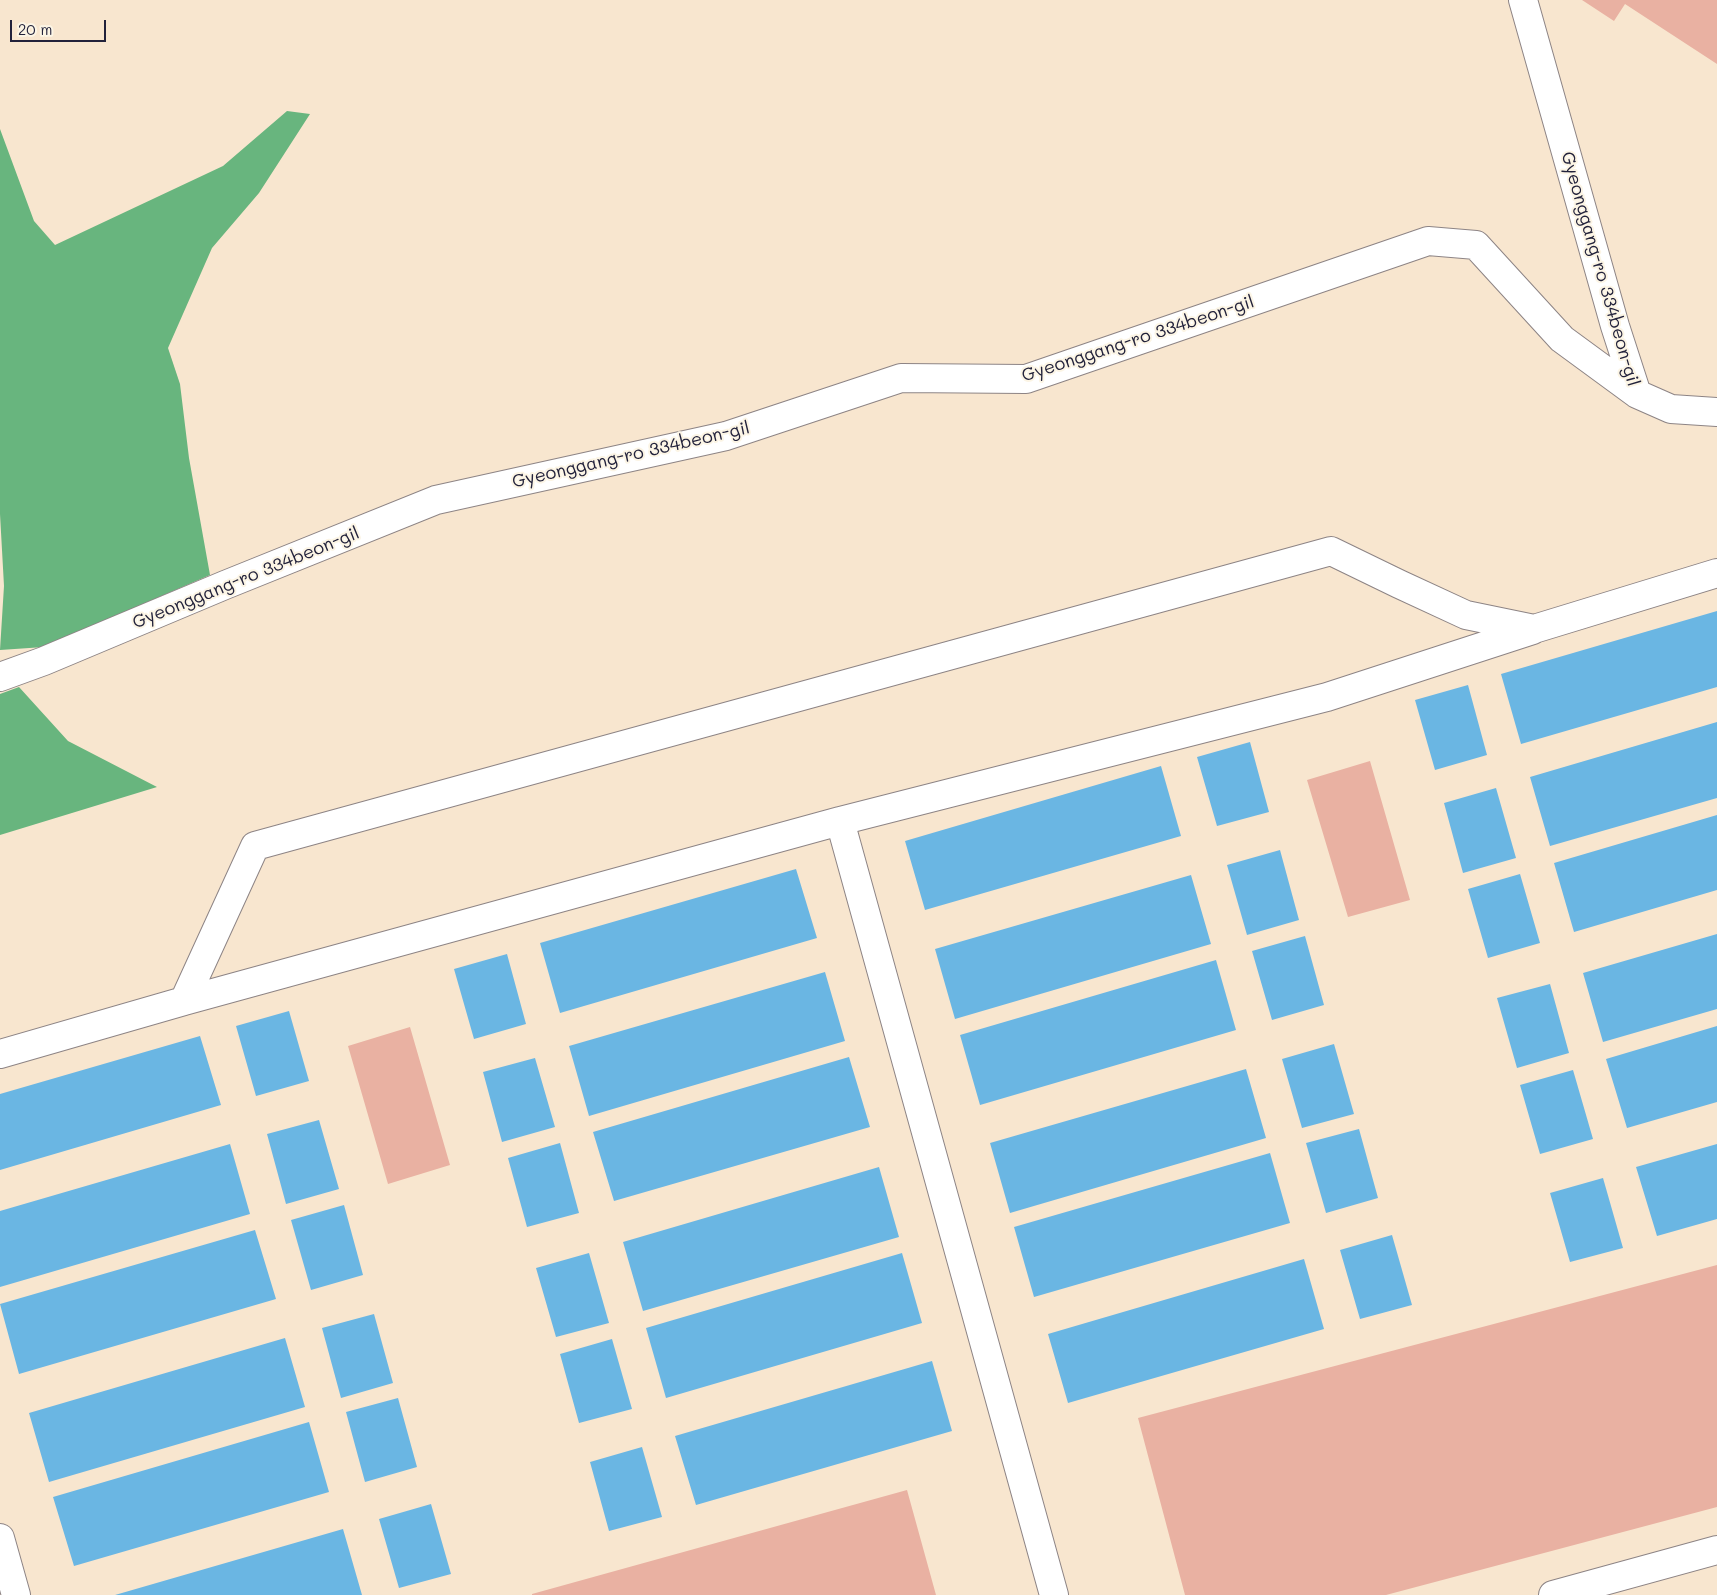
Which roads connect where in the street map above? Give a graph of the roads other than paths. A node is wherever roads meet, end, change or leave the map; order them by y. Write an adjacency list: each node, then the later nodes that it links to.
1 (1523, 0): 2 (street, Gyeonggang-ro 334beon-gil)
2 (1637, 394): 3 (street); 6 (street, Gyeonggang-ro 334beon-gil)
3 (1717, 412)
4 (1717, 573): 5 (street)
5 (1534, 629): 7 (street); 8 (street)
6 (0, 677)
7 (840, 821): 8 (street); 13 (street)
8 (184, 1001): 9 (street)
9 (0, 1054)
10 (0, 1538): 12 (street)
11 (1717, 1550): 14 (street)
12 (16, 1595)
13 (1054, 1595)
14 (1552, 1595)

